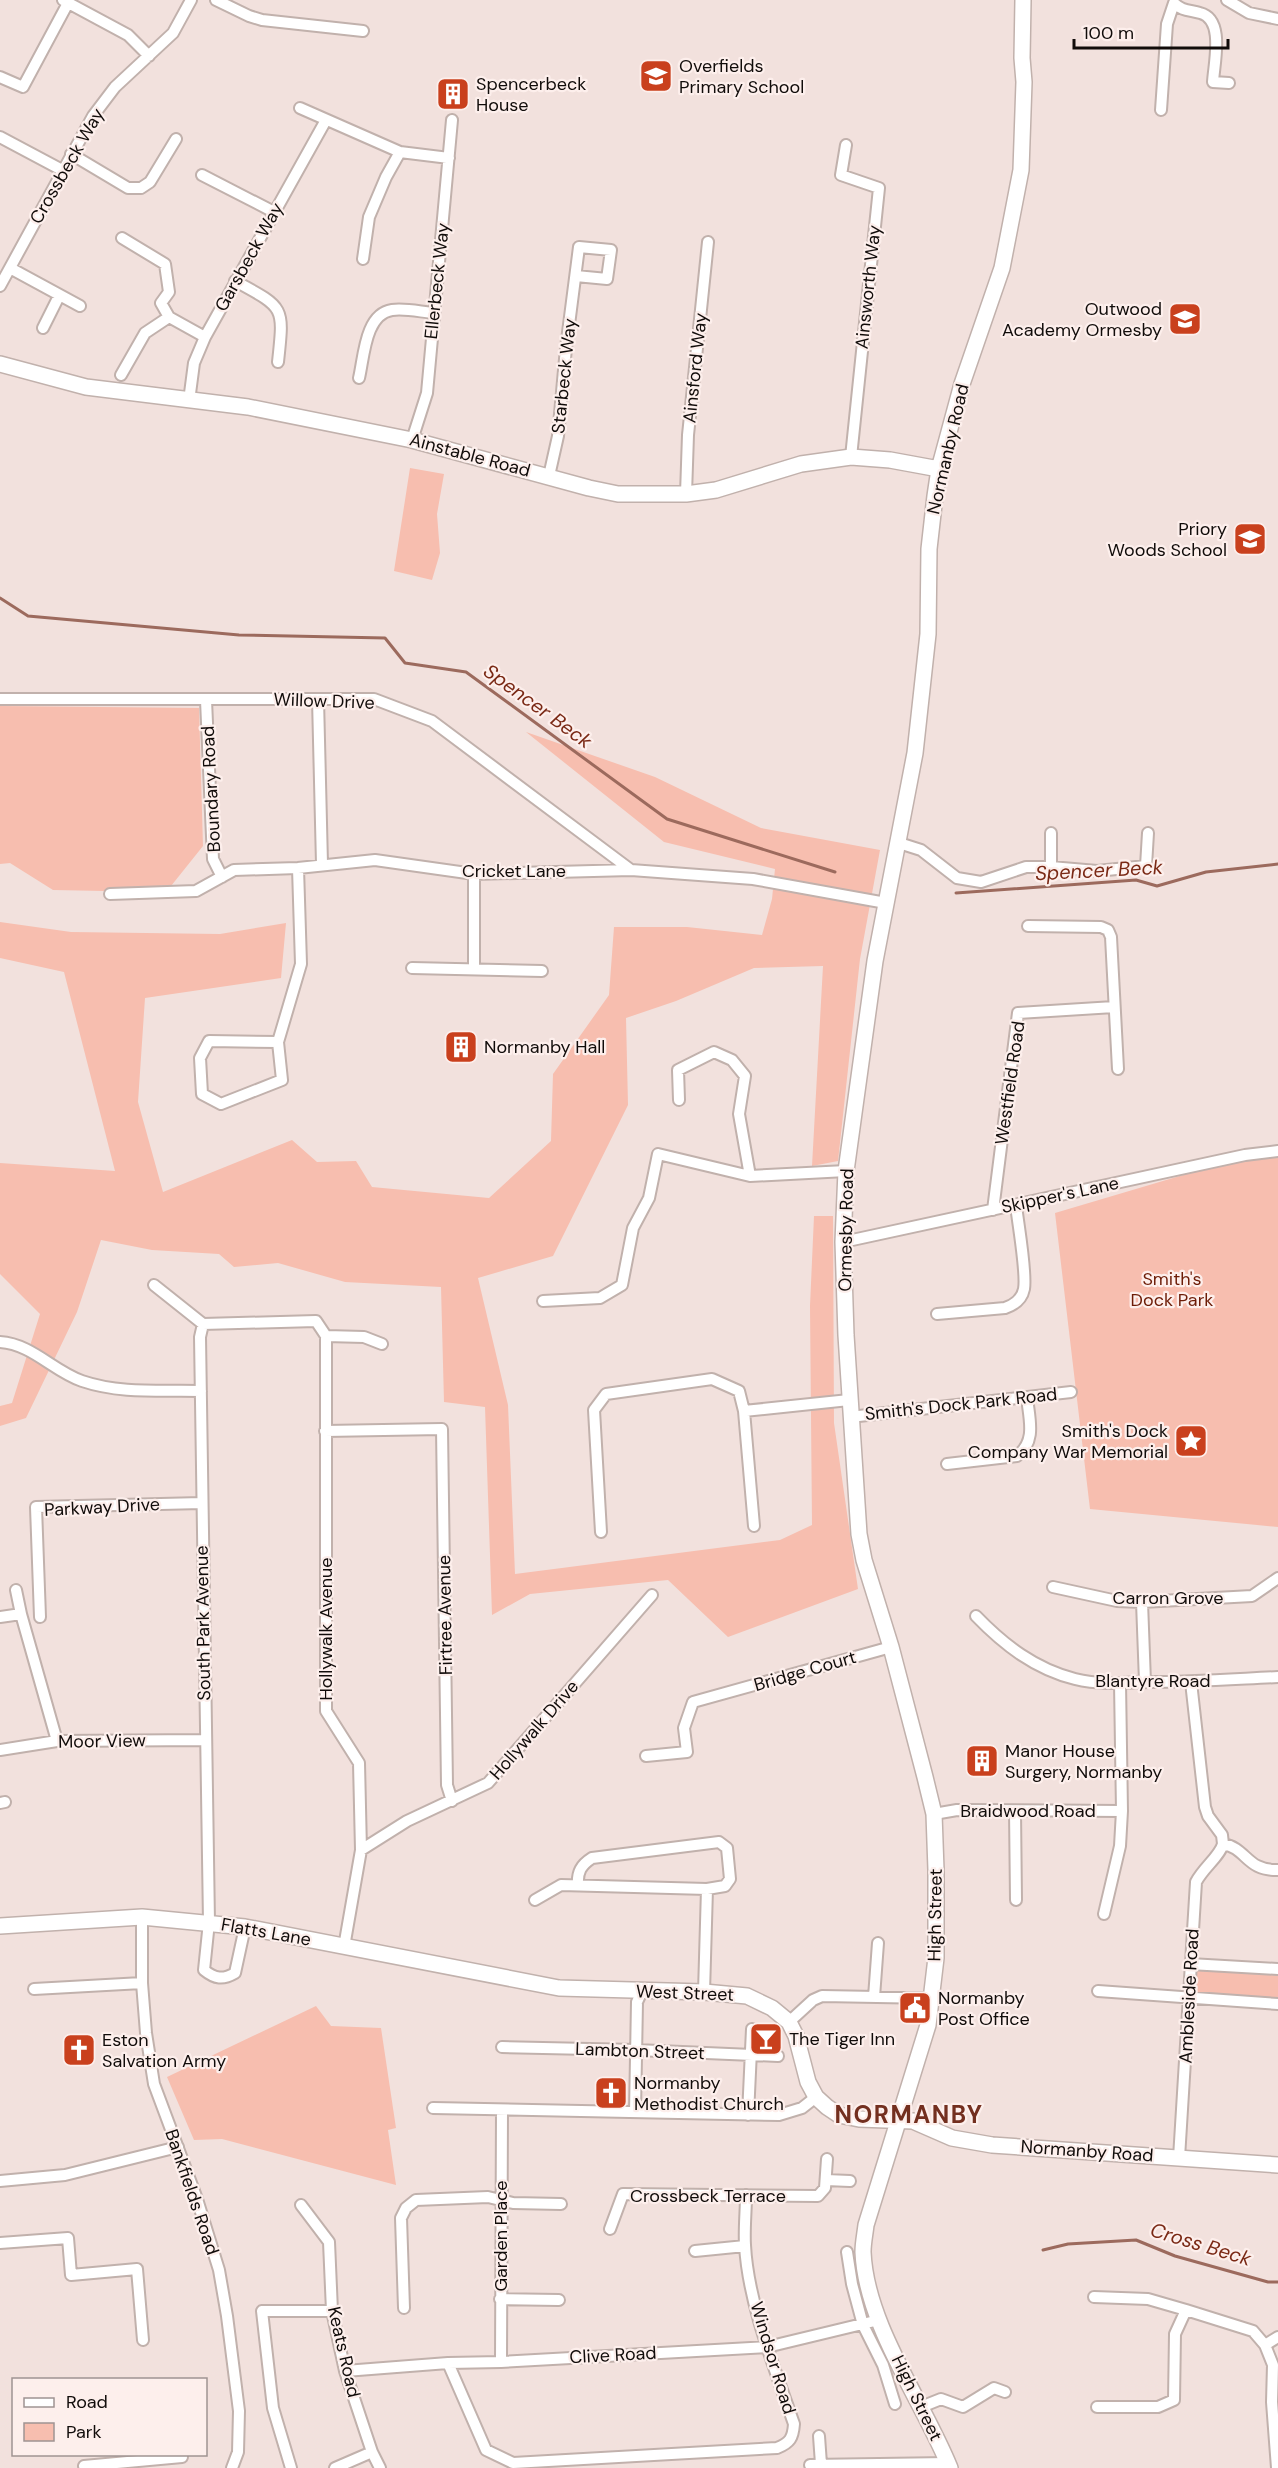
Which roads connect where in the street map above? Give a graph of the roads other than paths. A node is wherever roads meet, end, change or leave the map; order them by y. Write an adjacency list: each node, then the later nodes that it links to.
1 (191, 0): 9 (street, Crossbeck Way)
2 (216, 0): 8 (street)
3 (1023, 0): 45 (main road, Normanby Road)
4 (1227, 0): 7 (street)
5 (65, 1): 9 (street); 10 (street)
6 (1173, 2): 11 (street); 13 (street)
7 (1278, 19)
8 (363, 31)
9 (149, 56): 20 (street, Crossbeck Way)
10 (0, 77)
11 (1229, 83)
12 (300, 108): 14 (street)
13 (1161, 110)
14 (326, 120): 19 (street); 24 (street, Garsbeck Way)
15 (453, 120): 21 (street, Ellerbeck Way)
16 (0, 137): 22 (street)
17 (176, 140): 20 (street)
18 (846, 145): 44 (street, Ainsworth Way)
19 (400, 152): 21 (street); 27 (street)
20 (72, 154): 22 (street, Crossbeck Way)
21 (449, 158): 34 (street, Ellerbeck Way)
22 (62, 170): 28 (street, Crossbeck Way)
23 (202, 175): 24 (street)
24 (274, 212): 30 (street, Garsbeck Way)
25 (122, 238): 35 (street)
26 (708, 243): 47 (street, Ainsford Way)
27 (363, 259)
28 (10, 268): 31 (street, Crossbeck Way); 32 (street)
29 (576, 276): 46 (street, Starbeck Way)
30 (235, 281): 37 (street, Garsbeck Way); 38 (street)
31 (0, 286)
32 (59, 296): 33 (street); 36 (street)
33 (80, 306)
34 (434, 313): 41 (street); 43 (street, Ellerbeck Way)
35 (169, 317): 37 (street); 40 (street)
36 (43, 328)
37 (205, 337): 42 (street, Garsbeck Way)
38 (279, 362)
39 (0, 364): 42 (main road, Ainstable Road)
40 (121, 375)
41 (359, 378)
42 (189, 401): 43 (main road, Ainstable Road)
43 (412, 440): 46 (main road, Ainstable Road)
44 (851, 457): 45 (main road, Ainstable Road); 47 (main road, Ainstable Road)
45 (939, 469): 53 (main road, Normanby Road)
46 (549, 476): 47 (main road, Ainstable Road)
47 (686, 494)
48 (0, 699): 50 (street, Willow Drive)
49 (318, 699): 50 (street, Willow Drive); 54 (street); 57 (street, Willow Drive)
50 (206, 700): 59 (street, Boundary Road)
51 (1051, 833): 55 (street)
52 (1148, 833): 55 (street)
53 (899, 843): 55 (street); 61 (main road, Normanby Road)
54 (322, 864): 56 (street, Cricket Lane); 58 (street, Cricket Lane)
55 (1051, 867)
56 (298, 868): 59 (street, Cricket Lane); 67 (street)
57 (632, 870): 58 (street, Cricket Lane); 61 (street, Cricket Lane)
58 (474, 874): 64 (street)
59 (222, 877): 60 (street, Cricket Lane)
60 (110, 894)
61 (886, 903): 71 (main road, Ormesby Road)
62 (1028, 926): 66 (street)
63 (412, 968): 64 (street)
64 (474, 969): 65 (street)
65 (542, 971)
66 (1114, 1007): 68 (street); 74 (street, Westfield Road)
67 (279, 1042): 67 (street)
68 (1118, 1070)
69 (679, 1100): 72 (street)
70 (1278, 1151): 73 (street, Skipper's Lane)
71 (846, 1171): 72 (street); 75 (main road, Ormesby Road)
72 (750, 1176): 77 (street)
73 (1016, 1205): 74 (street, Skipper's Lane); 78 (street)
74 (993, 1210): 75 (street, Skipper's Lane)
75 (843, 1242): 86 (main road, Ormesby Road)
76 (154, 1286): 79 (street)
77 (543, 1301)
78 (937, 1314)
79 (203, 1324): 80 (street); 83 (street, South Park Avenue)
80 (326, 1336): 82 (street); 89 (street, Hollywalk Avenue)
81 (1, 1341): 83 (street)
82 (382, 1344)
83 (201, 1390): 91 (street, South Park Avenue)
84 (1071, 1392): 85 (street, Smith's Dock Park Road)
85 (1027, 1397): 88 (street, Smith's Dock Park Road); 90 (street)
86 (849, 1400): 87 (street); 88 (main road, Ormesby Road)
87 (744, 1411): 92 (street); 93 (street)
88 (850, 1417): 94 (main road, Ormesby Road)
89 (325, 1431): 113 (street, Firtree Avenue); 118 (street, Hollywalk Avenue)
90 (947, 1464)
91 (202, 1503): 103 (street, Parkway Drive); 109 (street, South Park Avenue)
92 (754, 1526)
93 (601, 1532)
94 (864, 1560): 104 (main road, High Street)
95 (1278, 1578): 99 (street, Carron Grove)
96 (1053, 1587): 99 (street, Carron Grove)
97 (16, 1590): 100 (street)
98 (652, 1595): 113 (street, Hollywalk Drive)
99 (1142, 1602): 106 (street)
100 (21, 1614): 102 (street); 110 (street)
101 (976, 1616): 108 (street, Blantyre Road)
102 (0, 1617)
103 (40, 1617)
104 (891, 1647): 112 (street, Bridge Court); 116 (main road, High Street)
105 (1278, 1677): 107 (street, Blantyre Road)
106 (1145, 1682): 107 (street, Blantyre Road); 108 (street, Blantyre Road)
107 (1191, 1682): 117 (street)
108 (1120, 1683): 115 (street)
109 (205, 1740): 110 (street, Moor View); 126 (street, South Park Avenue)
110 (57, 1741): 111 (street, Moor View)
111 (0, 1750)
112 (646, 1756)
113 (452, 1801): 118 (street, Hollywalk Drive)
114 (1015, 1811): 115 (street, Braidwood Road); 116 (street, Braidwood Road); 123 (street)
115 (1122, 1811): 124 (street)
116 (934, 1814): 140 (main road, High Street)
117 (1223, 1844): 119 (street); 131 (street, Ambleside Road)
118 (361, 1850): 130 (street, Hollywalk Avenue)
119 (1278, 1870)
120 (578, 1885): 121 (street); 121 (street); 122 (street)
121 (707, 1889): 137 (street)
122 (535, 1900)
123 (1016, 1900)
124 (1104, 1914)
125 (142, 1917): 126 (main road, Flatts Lane); 127 (main road, Flatts Lane); 134 (street, Bankfields Road)
126 (208, 1922): 128 (main road, Flatts Lane); 128 (street, South Park Avenue)
127 (0, 1926)
128 (245, 1927): 130 (main road, Flatts Lane)
129 (878, 1943): 139 (street)
130 (344, 1947): 133 (main road, Flatts Lane)
131 (1191, 1964): 132 (street); 141 (street, Ambleside Road)
132 (1278, 1969)
133 (529, 1982): 138 (main road, West Street)
134 (141, 1983): 135 (street); 155 (street, Bankfields Road)
135 (34, 1989)
136 (1098, 1991): 141 (street)
137 (704, 1992): 138 (main road, West Street); 143 (main road, West Street)
138 (639, 1996): 146 (street)
139 (874, 1997): 140 (street); 143 (street)
140 (932, 1998): 154 (main road, High Street)
141 (1189, 1998): 142 (street); 156 (street, Ambleside Road)
142 (1278, 2004)
143 (789, 2022): 149 (main road)
144 (752, 2029): 147 (street)
145 (502, 2047): 146 (street, Lambton Street)
146 (636, 2050): 147 (street, Lambton Street); 152 (street)
147 (752, 2055): 148 (street, Lambton Street); 153 (street)
148 (778, 2056)
149 (816, 2097): 153 (street); 154 (main road)
150 (433, 2108): 151 (street)
151 (502, 2110): 152 (street); 163 (street, Garden Place)
152 (635, 2112): 153 (street)
153 (748, 2115)
154 (899, 2120): 156 (main road, Normanby Road); 177 (main road, High Street)
155 (178, 2147): 159 (street); 197 (street, Bankfields Road)
156 (1179, 2158): 158 (main road, Normanby Road)
157 (827, 2159): 161 (street)
158 (1278, 2165)
159 (0, 2181)
160 (850, 2181): 161 (street)
161 (826, 2184): 162 (street, Crossbeck Terrace)
162 (746, 2194): 166 (street, Crossbeck Terrace); 168 (street, Windsor Road)
163 (501, 2200): 164 (street); 172 (street, Garden Place); 174 (street)
164 (561, 2204)
165 (301, 2205): 176 (street, Keats Road)
166 (610, 2229)
167 (0, 2243): 180 (street)
168 (745, 2246): 169 (street); 182 (street, Windsor Road)
169 (694, 2251)
170 (847, 2252): 178 (street)
171 (1094, 2298): 175 (street)
172 (500, 2300): 173 (street); 184 (street, Garden Place)
173 (559, 2300)
174 (404, 2308)
175 (1186, 2310): 181 (street); 190 (street)
176 (332, 2311): 185 (street, Keats Road); 198 (street)
177 (879, 2320): 178 (street, Clive Road); 189 (main road, High Street)
178 (863, 2325): 182 (street, Clive Road); 188 (street)
179 (1278, 2337): 181 (street)
180 (143, 2340)
181 (1265, 2345): 187 (street)
182 (767, 2347): 184 (street, Clive Road); 194 (street, Windsor Road)
183 (448, 2362): 184 (street, Clive Road); 185 (street, Clive Road); 194 (street, Windsor Road)
184 (501, 2362)
185 (345, 2371): 192 (street, Keats Road)
186 (1005, 2392): 189 (street)
187 (1275, 2403): 201 (street)
188 (895, 2404)
189 (921, 2407): 195 (main road, High Street)
190 (1097, 2407)
191 (819, 2436): 195 (street)
192 (372, 2452): 199 (street); 200 (street, Keats Road)
193 (182, 2457): 196 (street)
194 (560, 2464)
195 (949, 2466)
196 (84, 2468)
197 (232, 2468)
198 (291, 2468)
199 (335, 2468)
200 (380, 2468)
201 (1277, 2468)

